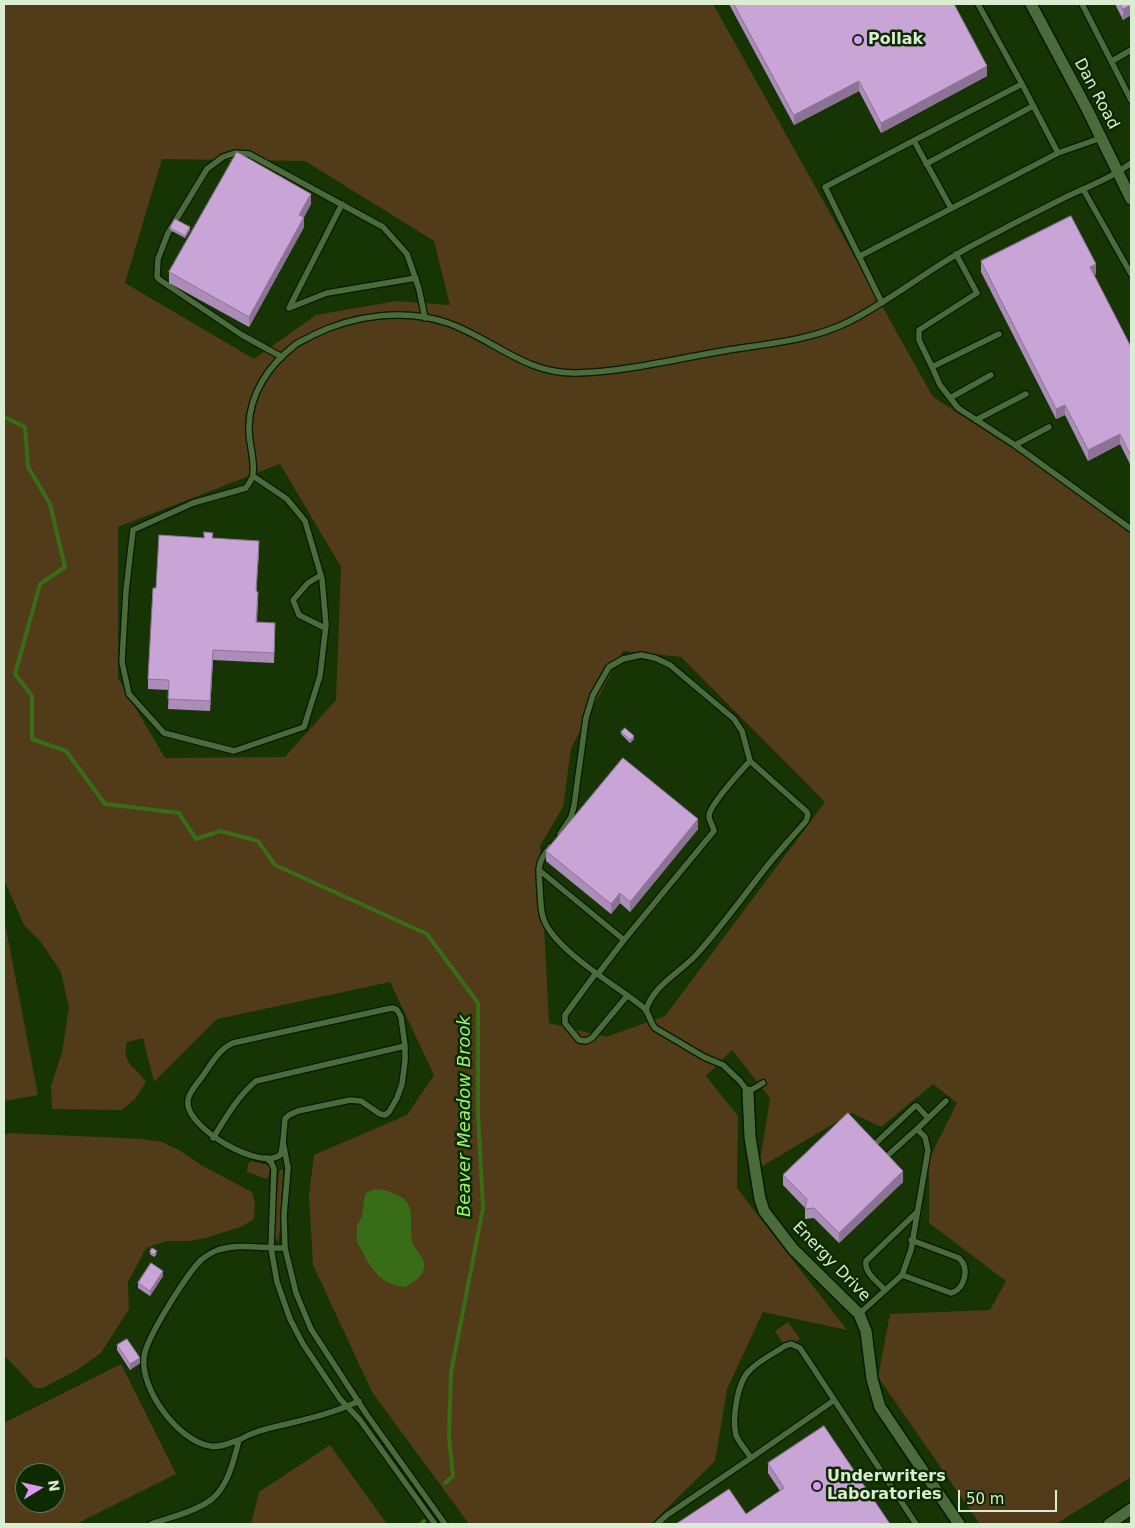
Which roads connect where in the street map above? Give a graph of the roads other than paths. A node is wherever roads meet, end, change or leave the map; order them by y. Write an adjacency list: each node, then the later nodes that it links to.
1 (978, 4): 6 (lane)
2 (1031, 4): 9 (street, Dan Road)
3 (1082, 4): 5 (lane)
4 (1131, 50): 5 (lane)
5 (1112, 61): 7 (lane)
6 (1022, 84): 8 (lane); 10 (lane)
7 (1131, 100)
8 (1033, 106): 11 (lane); 13 (lane)
9 (1101, 138): 11 (lane); 14 (street, Dan Road)
10 (914, 141): 13 (lane); 20 (lane)
11 (1058, 153): 18 (lane)
12 (1131, 163): 14 (lane)
13 (926, 164): 18 (lane)
14 (1118, 173): 15 (lane); 16 (street, Dan Road)
15 (1083, 189): 19 (lane); 21 (lane)
16 (1131, 199)
17 (342, 204): 22 (lane); 22 (lane); 26 (lane)
18 (951, 208): 20 (lane)
19 (956, 254): 23 (lane); 27 (lane)
20 (860, 256): 23 (lane)
21 (1131, 274)
22 (416, 278): 24 (lane)
23 (882, 303): 24 (lane)
24 (425, 318): 26 (lane)
25 (999, 334): 27 (lane)
26 (282, 357): 34 (lane)
27 (932, 367): 30 (lane)
28 (991, 375): 30 (lane)
29 (1026, 394): 31 (lane)
30 (950, 398): 31 (lane)
31 (976, 420): 33 (lane)
32 (1048, 427): 33 (lane)
33 (1015, 445): 35 (lane)
34 (253, 476): 36 (lane); 37 (lane)
35 (1131, 529)
36 (321, 575): 37 (lane); 37 (lane)
37 (325, 628)
38 (750, 761): 39 (lane); 40 (lane); 43 (lane)
39 (539, 870): 40 (lane); 41 (lane)
40 (624, 940): 41 (lane)
41 (597, 973): 42 (lane); 42 (lane)
42 (627, 996): 43 (lane)
43 (646, 1010): 46 (lane)
44 (405, 1046): 50 (lane); 50 (lane); 51 (lane)
45 (763, 1082): 46 (lane)
46 (748, 1092): 61 (street, Energy Drive)
47 (946, 1101): 48 (lane)
48 (928, 1118): 49 (lane); 52 (lane)
49 (917, 1129): 53 (lane); 55 (lane)
50 (213, 1138): 54 (lane)
51 (283, 1142): 54 (lane); 58 (lane)
52 (875, 1144)
53 (887, 1156)
54 (266, 1158): 57 (lane)
55 (916, 1213): 56 (lane); 60 (lane)
56 (911, 1240): 59 (lane); 59 (lane)
57 (271, 1248): 58 (lane); 64 (lane); 65 (lane)
58 (285, 1248): 62 (lane)
59 (902, 1275): 60 (lane)
60 (885, 1290): 61 (lane)
61 (859, 1314): 73 (street, Energy Drive)
62 (359, 1401): 64 (lane); 70 (lane)
63 (833, 1401): 66 (lane); 66 (lane); 72 (lane)
64 (347, 1407): 65 (lane); 69 (lane)
65 (239, 1440): 68 (lane)
66 (751, 1458): 71 (lane)
67 (1131, 1509): 74 (street)
68 (151, 1524)
69 (435, 1524)
70 (445, 1524)
71 (657, 1524)
72 (916, 1524)
73 (959, 1524)
74 (1109, 1524)

